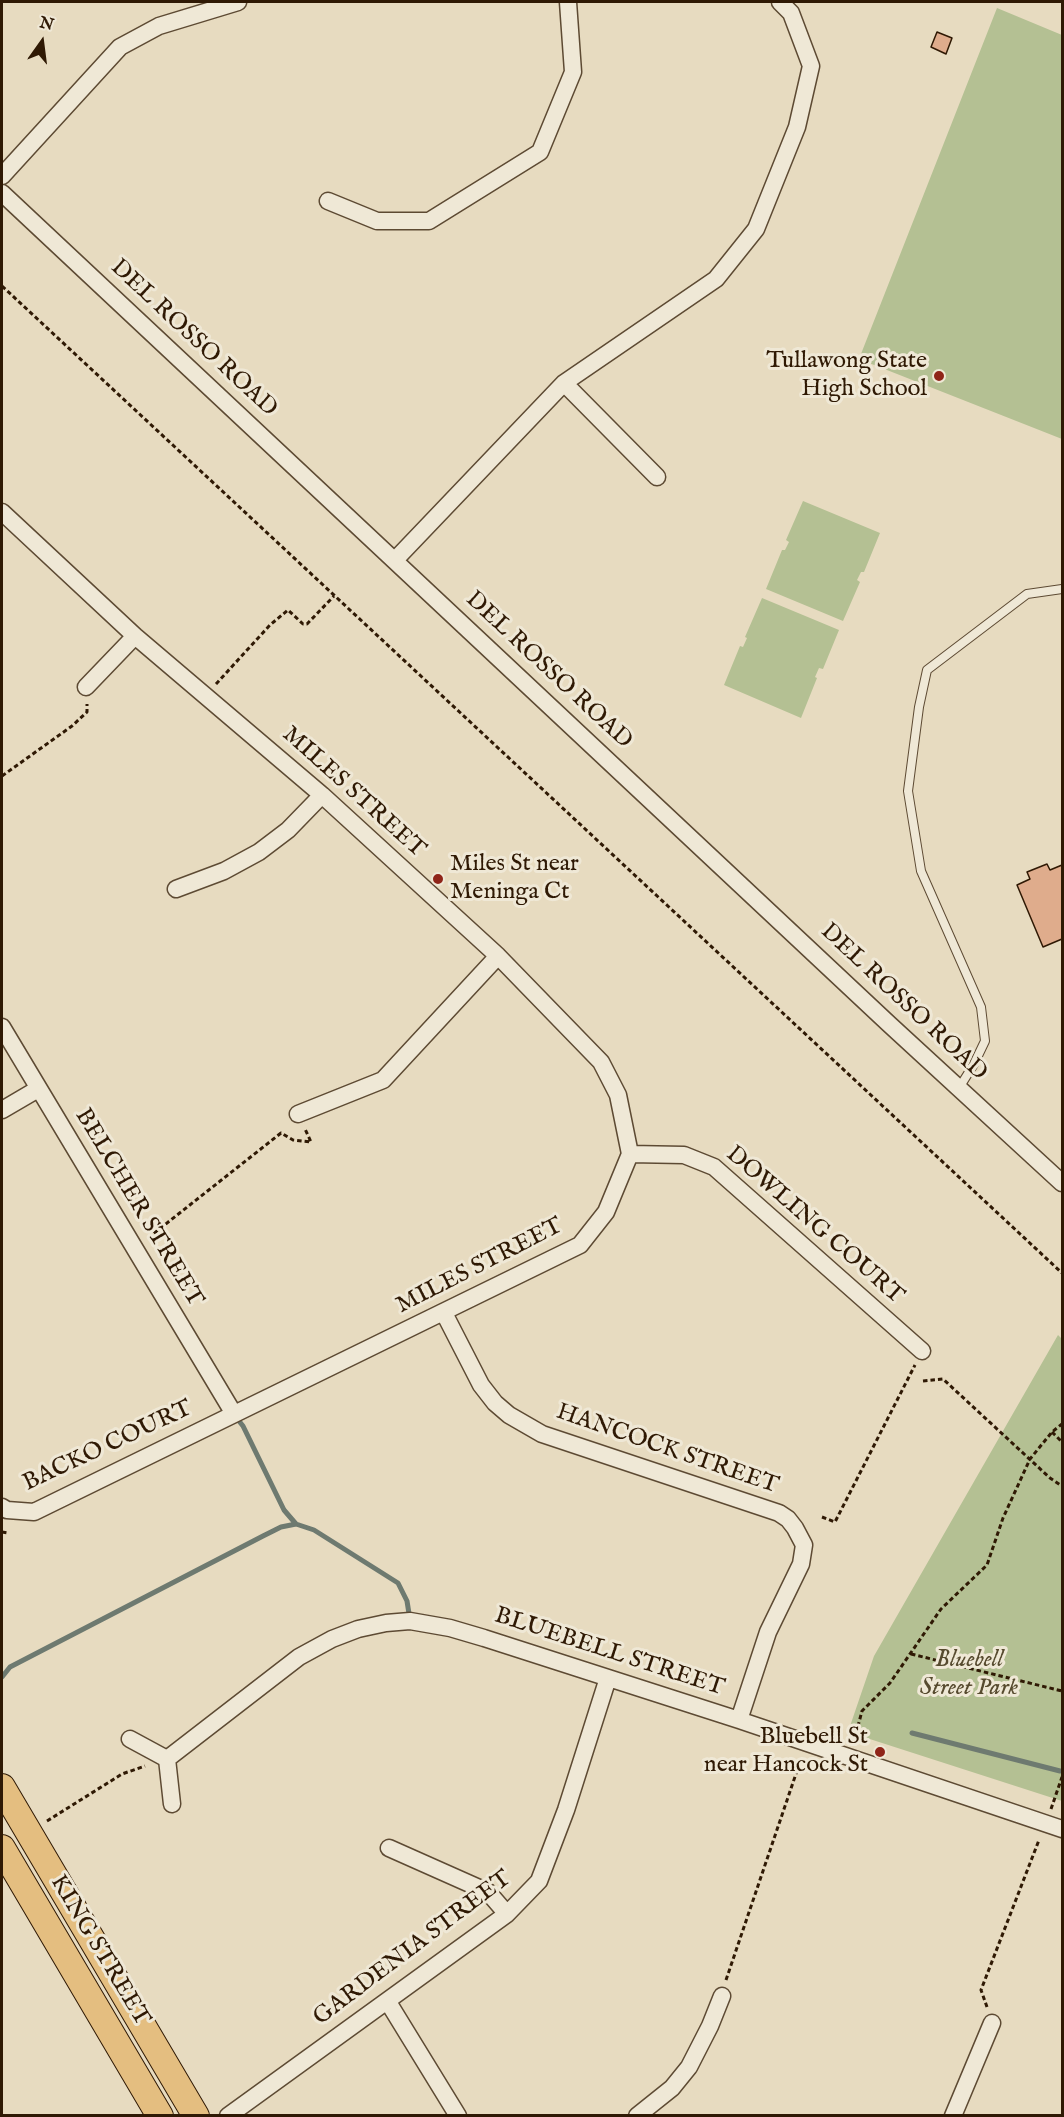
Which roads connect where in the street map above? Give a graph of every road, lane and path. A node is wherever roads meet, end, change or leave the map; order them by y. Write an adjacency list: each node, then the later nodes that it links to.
1 (238, 2): 4 (street)
2 (568, 2): 6 (street)
3 (780, 2): 8 (street)
4 (2, 176)
5 (2, 193): 11 (street, DEL ROSSO ROAD)
6 (328, 201)
7 (2, 286): 13 (path)
8 (564, 383): 9 (street); 11 (street)
9 (657, 477)
10 (2, 512): 14 (street, MILES STREET)
11 (395, 560): 23 (street, DEL ROSSO ROAD)
12 (1062, 589): 23 (lane)
13 (334, 596): 16 (path); 29 (path)
14 (135, 636): 15 (street); 16 (street, MILES STREET)
15 (87, 687): 17 (path)
16 (205, 696): 18 (street, MILES STREET)
17 (2, 776)
18 (322, 795): 19 (street); 20 (street, MILES STREET)
19 (176, 890)
20 (498, 956): 25 (street); 26 (street, MILES STREET)
21 (2, 1027): 22 (street, BELCHER STREET)
22 (38, 1089): 24 (street); 28 (street, BELCHER STREET)
23 (958, 1089): 27 (street, DEL ROSSO ROAD)
24 (2, 1110)
25 (298, 1114): 28 (path)
26 (630, 1154): 30 (street, MILES STREET); 31 (street, DOWLING COURT)
27 (1062, 1183)
28 (133, 1248): 33 (street, BELCHER STREET)
29 (1062, 1273)
30 (444, 1313): 33 (street, MILES STREET); 46 (street, HANCOCK STREET)
31 (922, 1351): 40 (path)
32 (923, 1381): 37 (path)
33 (234, 1414): 39 (street, BACKO COURT)
34 (1062, 1424): 35 (path)
35 (1052, 1432): 36 (path); 37 (path)
36 (1062, 1442)
37 (1030, 1459): 38 (path); 43 (path)
38 (1062, 1486)
39 (2, 1507)
40 (822, 1517)
41 (2, 1532): 42 (path)
42 (8, 1533)
43 (911, 1654): 45 (path); 48 (path)
44 (608, 1678): 46 (street, BLUEBELL STREET); 49 (street, BLUEBELL STREET); 60 (street, GARDENIA STREET)
45 (1062, 1691)
46 (739, 1720): 48 (street, BLUEBELL STREET)
47 (130, 1739): 49 (street)
48 (850, 1758): 56 (street, BLUEBELL STREET)
49 (167, 1759): 53 (street); 55 (path)
50 (801, 1759): 61 (path)
51 (1062, 1778): 54 (path)
52 (2, 1787): 65 (main road, KING STREET)
53 (171, 1804)
54 (1049, 1814)
55 (47, 1821)
56 (1062, 1829)
57 (1041, 1834): 63 (path)
58 (2, 1848): 64 (main road, KING STREET)
59 (389, 1848): 60 (street)
60 (507, 1914): 62 (street, GARDENIA STREET)
61 (722, 1996): 68 (street)
62 (388, 2002): 66 (street, GARDENIA STREET); 67 (street)
63 (992, 2023): 69 (street)
64 (160, 2115)
65 (196, 2115)
66 (228, 2115)
67 (458, 2115)
68 (637, 2115)
69 (953, 2115)

